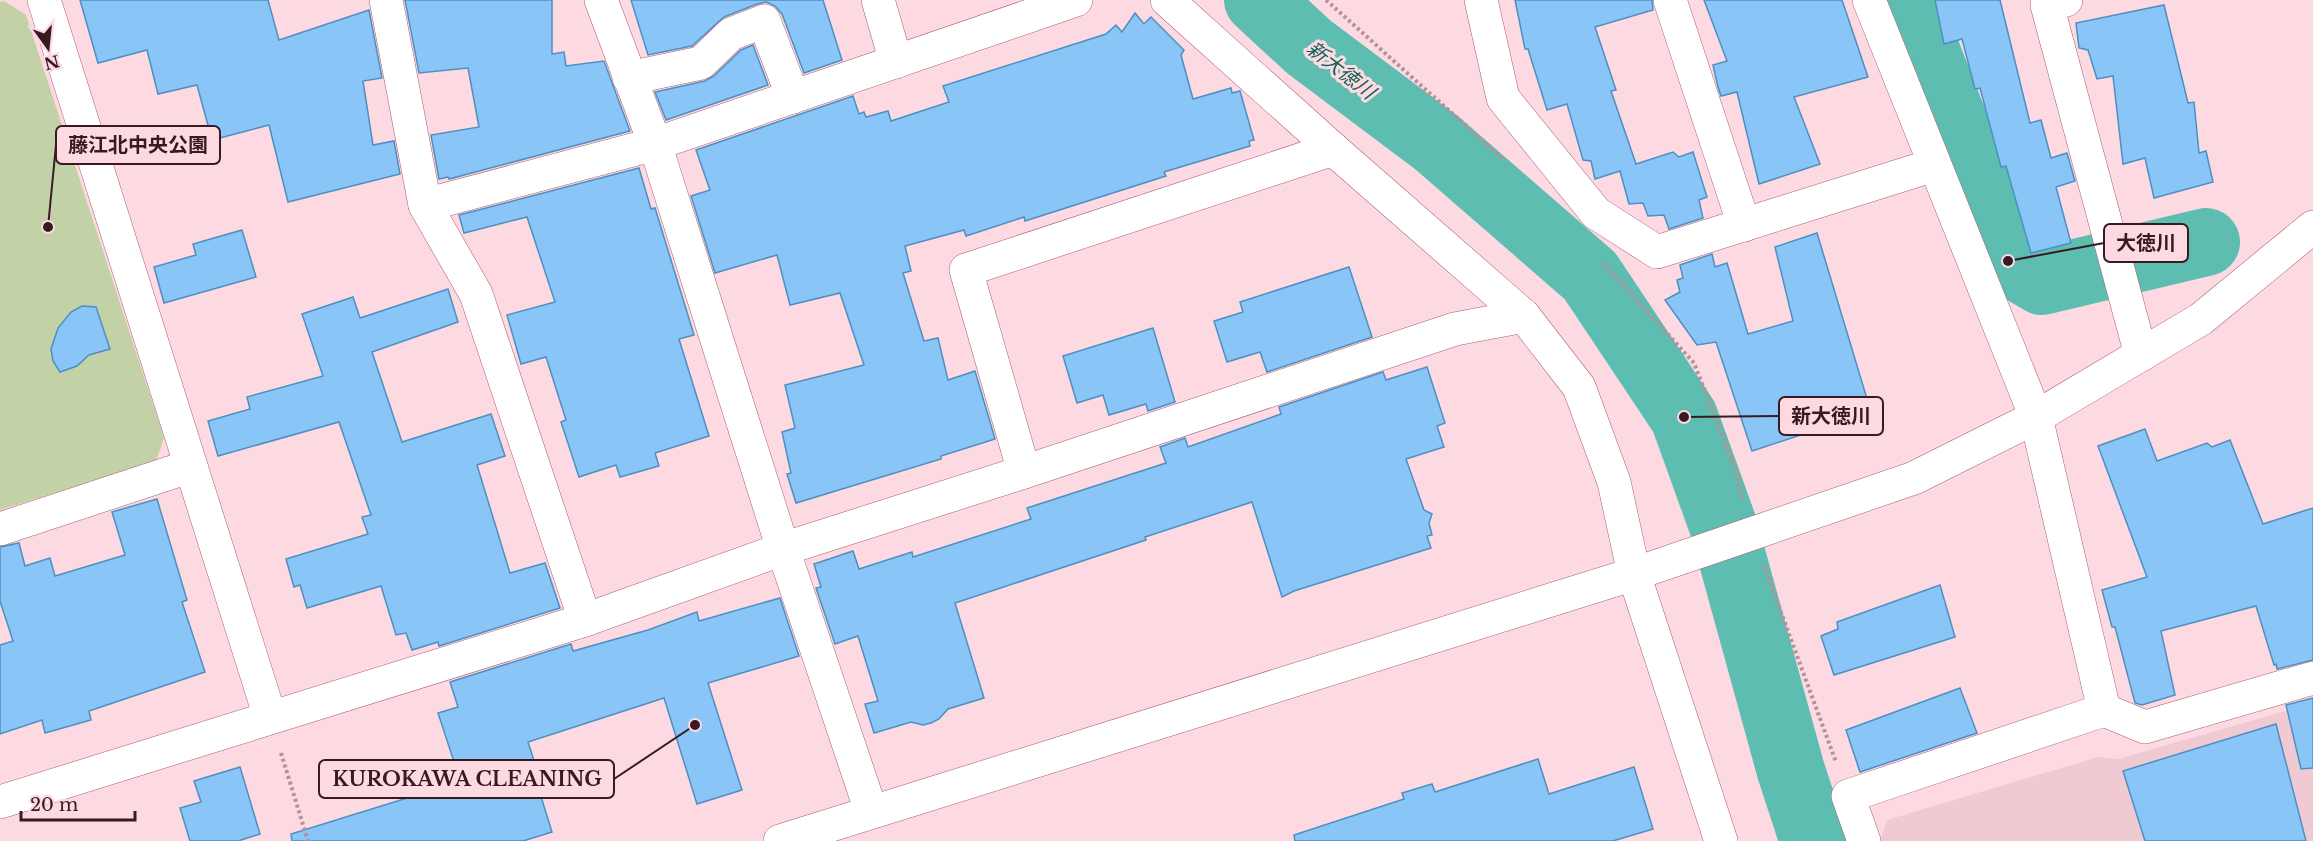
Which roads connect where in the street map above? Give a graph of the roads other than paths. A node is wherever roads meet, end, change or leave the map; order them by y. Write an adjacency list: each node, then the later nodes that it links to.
1 (44, 0): 23 (street)
2 (386, 0): 17 (street)
3 (601, 0): 12 (street)
4 (878, 0): 11 (street)
5 (1076, 0): 11 (street)
6 (1167, 0): 15 (street)
7 (1481, 0): 18 (street)
8 (1670, 0): 18 (street)
9 (1869, 0): 16 (street)
10 (2053, 2): 21 (street)
11 (896, 62): 13 (street)
12 (629, 78): 13 (street); 14 (street)
13 (793, 97): 14 (street)
14 (655, 144): 17 (street); 26 (street)
15 (1333, 149): 20 (street); 24 (street)
16 (1934, 165): 18 (street); 22 (street)
17 (425, 205): 28 (street)
18 (1744, 225)
19 (2310, 233): 21 (street)
20 (1524, 316): 24 (street); 27 (street)
21 (2141, 355): 22 (street)
22 (2036, 417): 27 (street); 30 (street)
23 (191, 466): 25 (street); 31 (street)
24 (1024, 472): 26 (street)
25 (0, 529)
26 (783, 549): 28 (street); 33 (street)
27 (1634, 573): 33 (street); 35 (street)
28 (585, 621): 31 (street)
29 (2313, 678): 30 (street)
30 (2104, 710): 36 (street)
31 (270, 717): 32 (street)
32 (0, 802)
33 (871, 811): 34 (street)
34 (780, 841)
35 (1721, 841)
36 (1864, 841)

